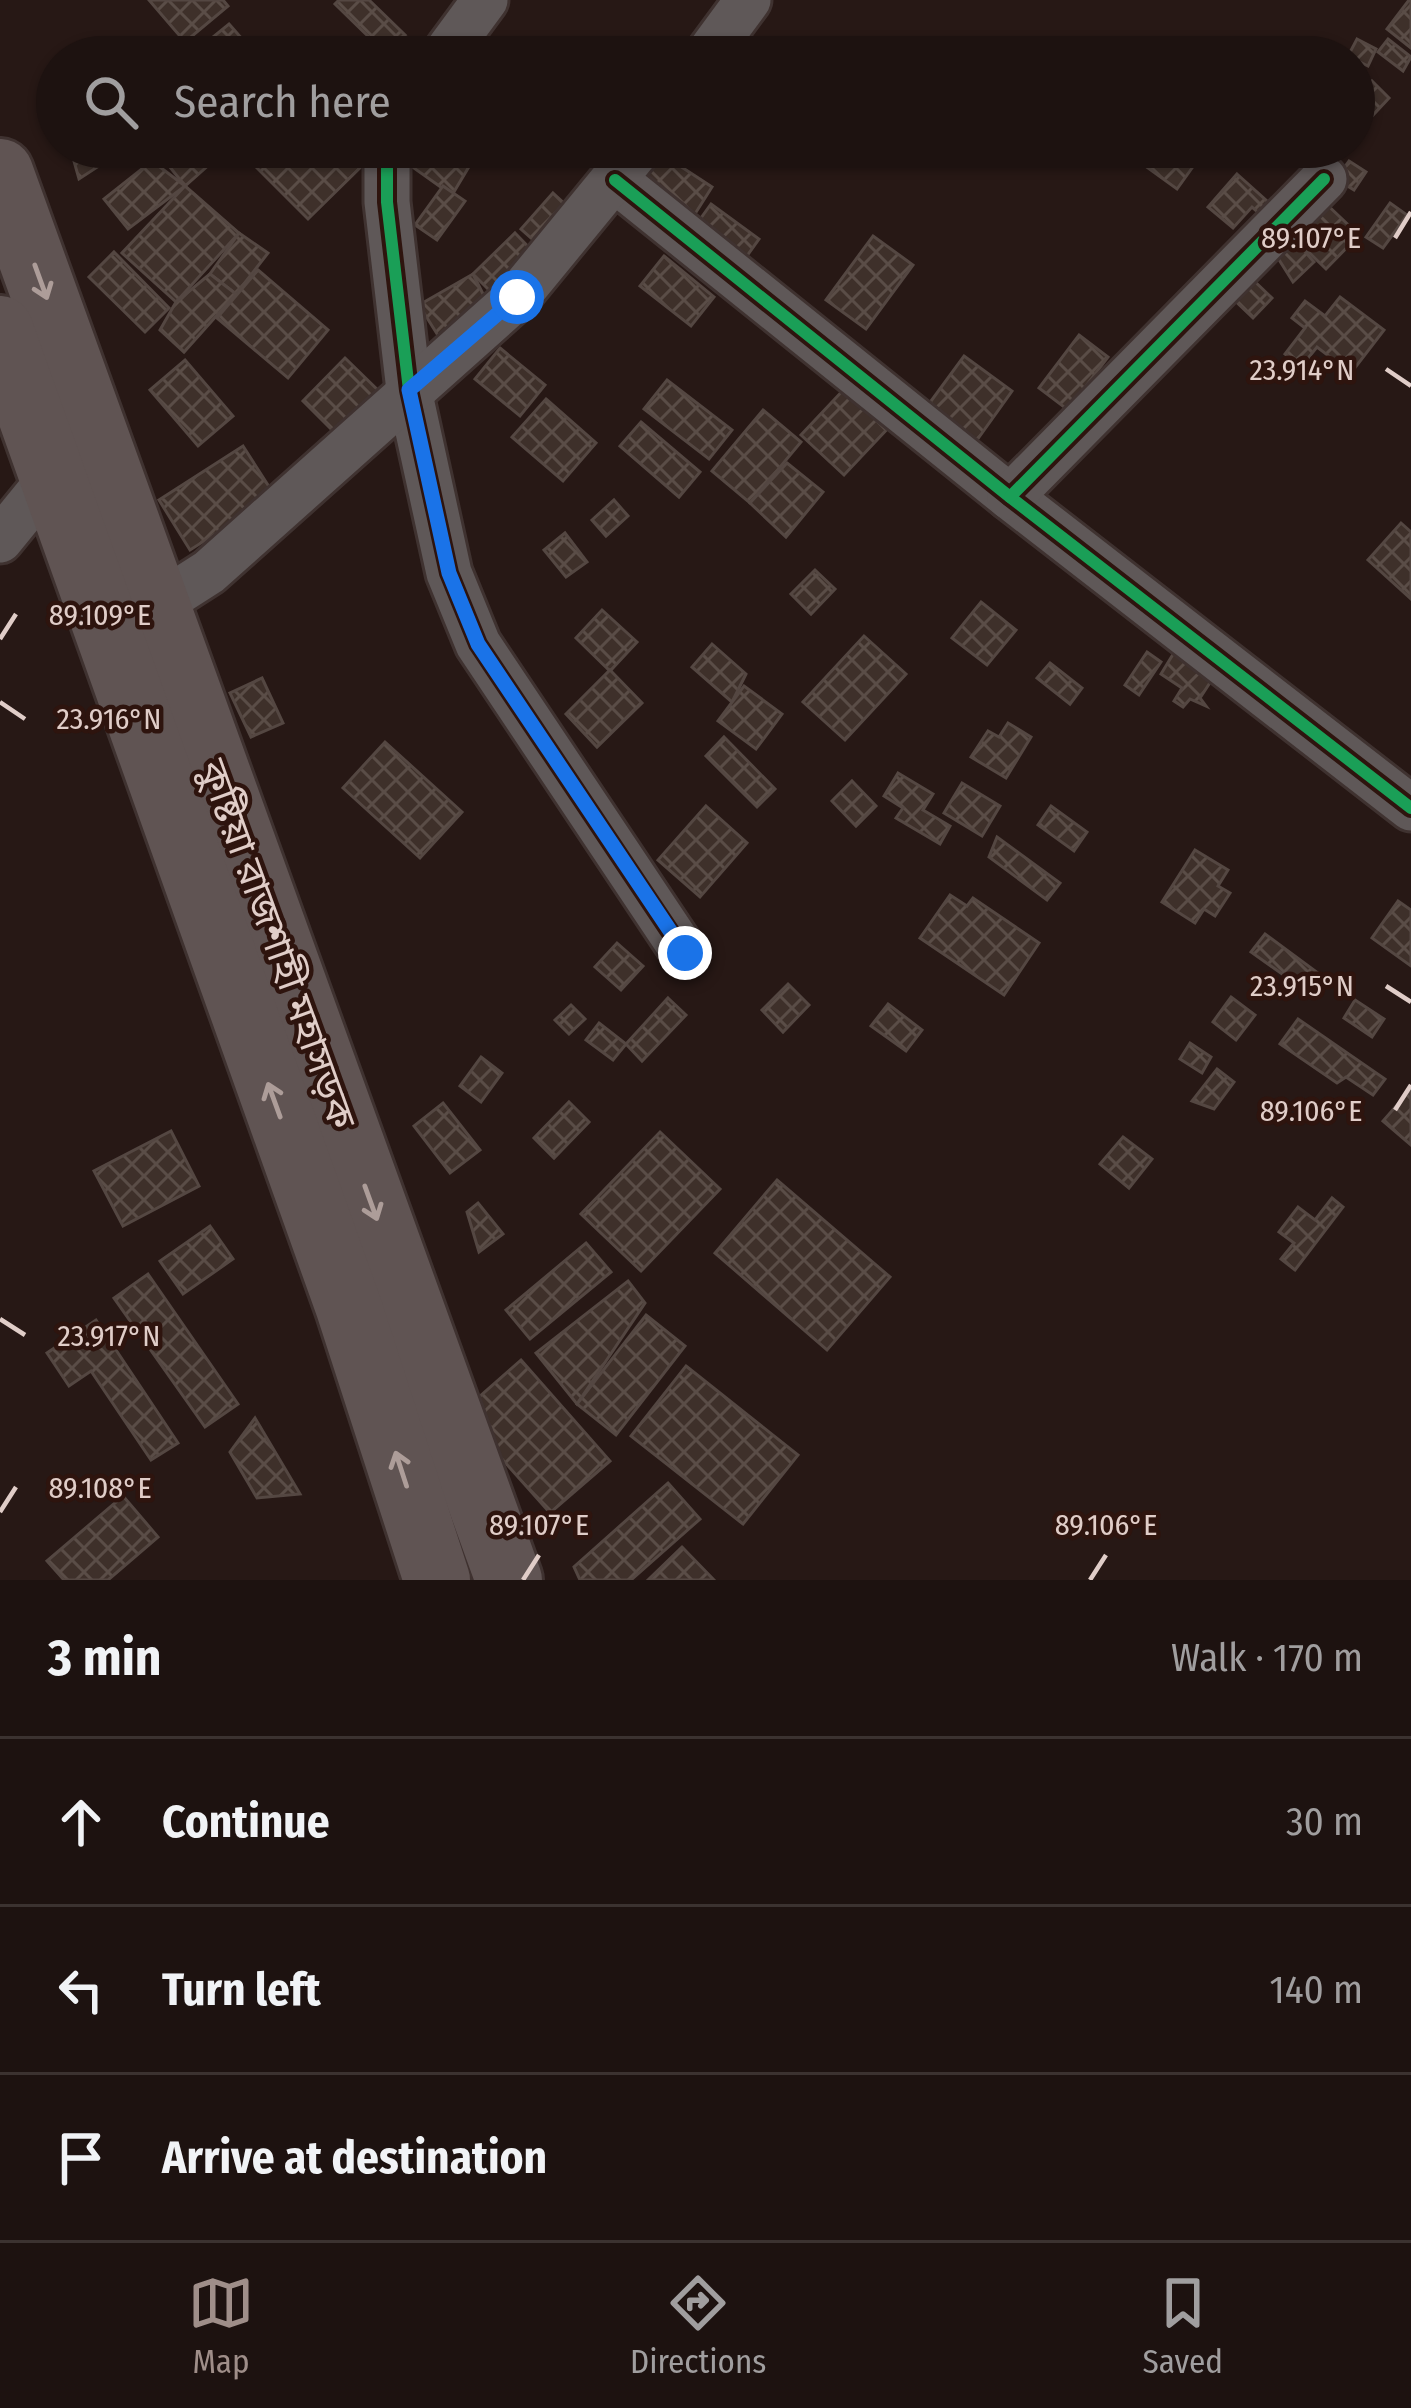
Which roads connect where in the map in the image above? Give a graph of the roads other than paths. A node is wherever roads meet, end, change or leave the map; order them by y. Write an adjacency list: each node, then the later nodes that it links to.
1 (485, 0): 3 (street)
2 (748, 0): 4 (street)
3 (458, 36)
4 (721, 36)
5 (387, 168): 11 (street)
6 (624, 168): 11 (street)
7 (634, 168): 13 (street)
8 (0, 172): 15 (highway, কুষ্টিয়া রাজশাহী মহাসড়ক, one-way to 15)
9 (1324, 178): 13 (street)
10 (0, 328): 12 (highway, কুষ্টিয়া রাজশাহী মহাসড়ক)
11 (409, 390): 15 (street); 18 (street)
12 (53, 475): 14 (street); 16 (highway, কুষ্টিয়া রাজশাহী মহাসড়ক)
13 (1010, 497): 17 (street)
14 (0, 540)
15 (159, 604): 16 (highway, কুষ্টিয়া রাজশাহী মহাসড়ক)
16 (195, 799): 19 (highway, কুষ্টিয়া রাজশাহী মহাসড়ক, one-way to 16); 20 (highway, কুষ্টিয়া রাজশাহী মহাসড়ক, one-way to 20)
17 (1411, 808)
18 (685, 953)
19 (437, 1580)
20 (509, 1580)

